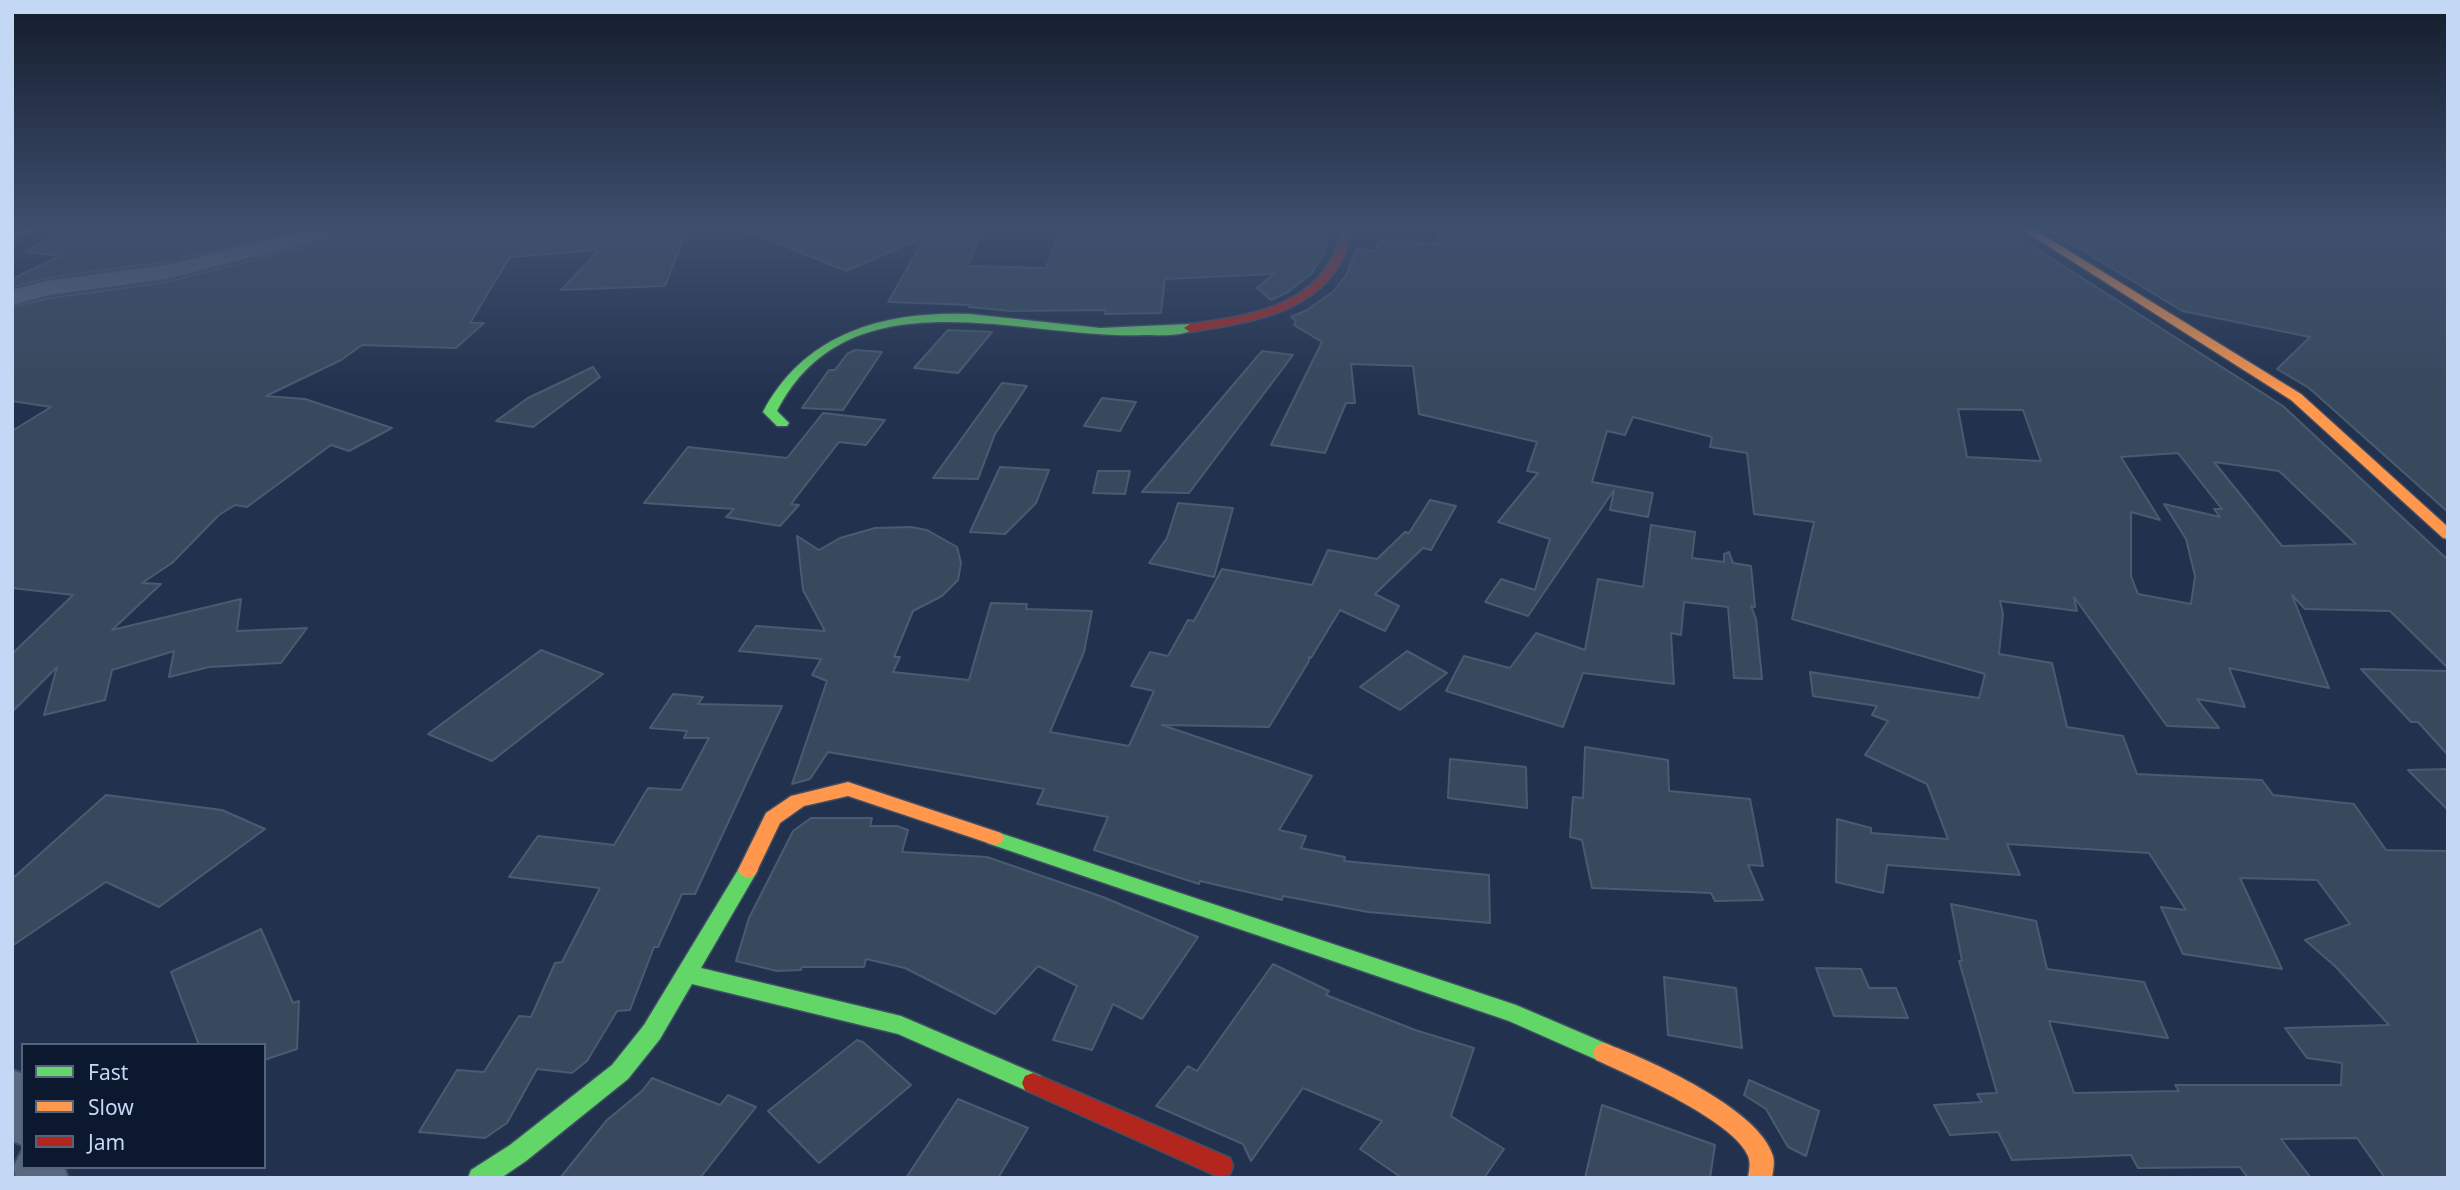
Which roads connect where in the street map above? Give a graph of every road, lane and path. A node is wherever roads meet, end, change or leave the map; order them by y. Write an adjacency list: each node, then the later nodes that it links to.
1 (65, 286): 4 (street)
2 (1320, 286): 5 (street)
3 (2117, 286): 6 (street)
4 (12, 298)
5 (782, 423)
6 (2448, 535)
7 (688, 974): 10 (street); 11 (street); 12 (street)
8 (12, 1091): 9 (street)
9 (21, 1116)
10 (1221, 1166)
11 (480, 1178)
12 (1760, 1178)

